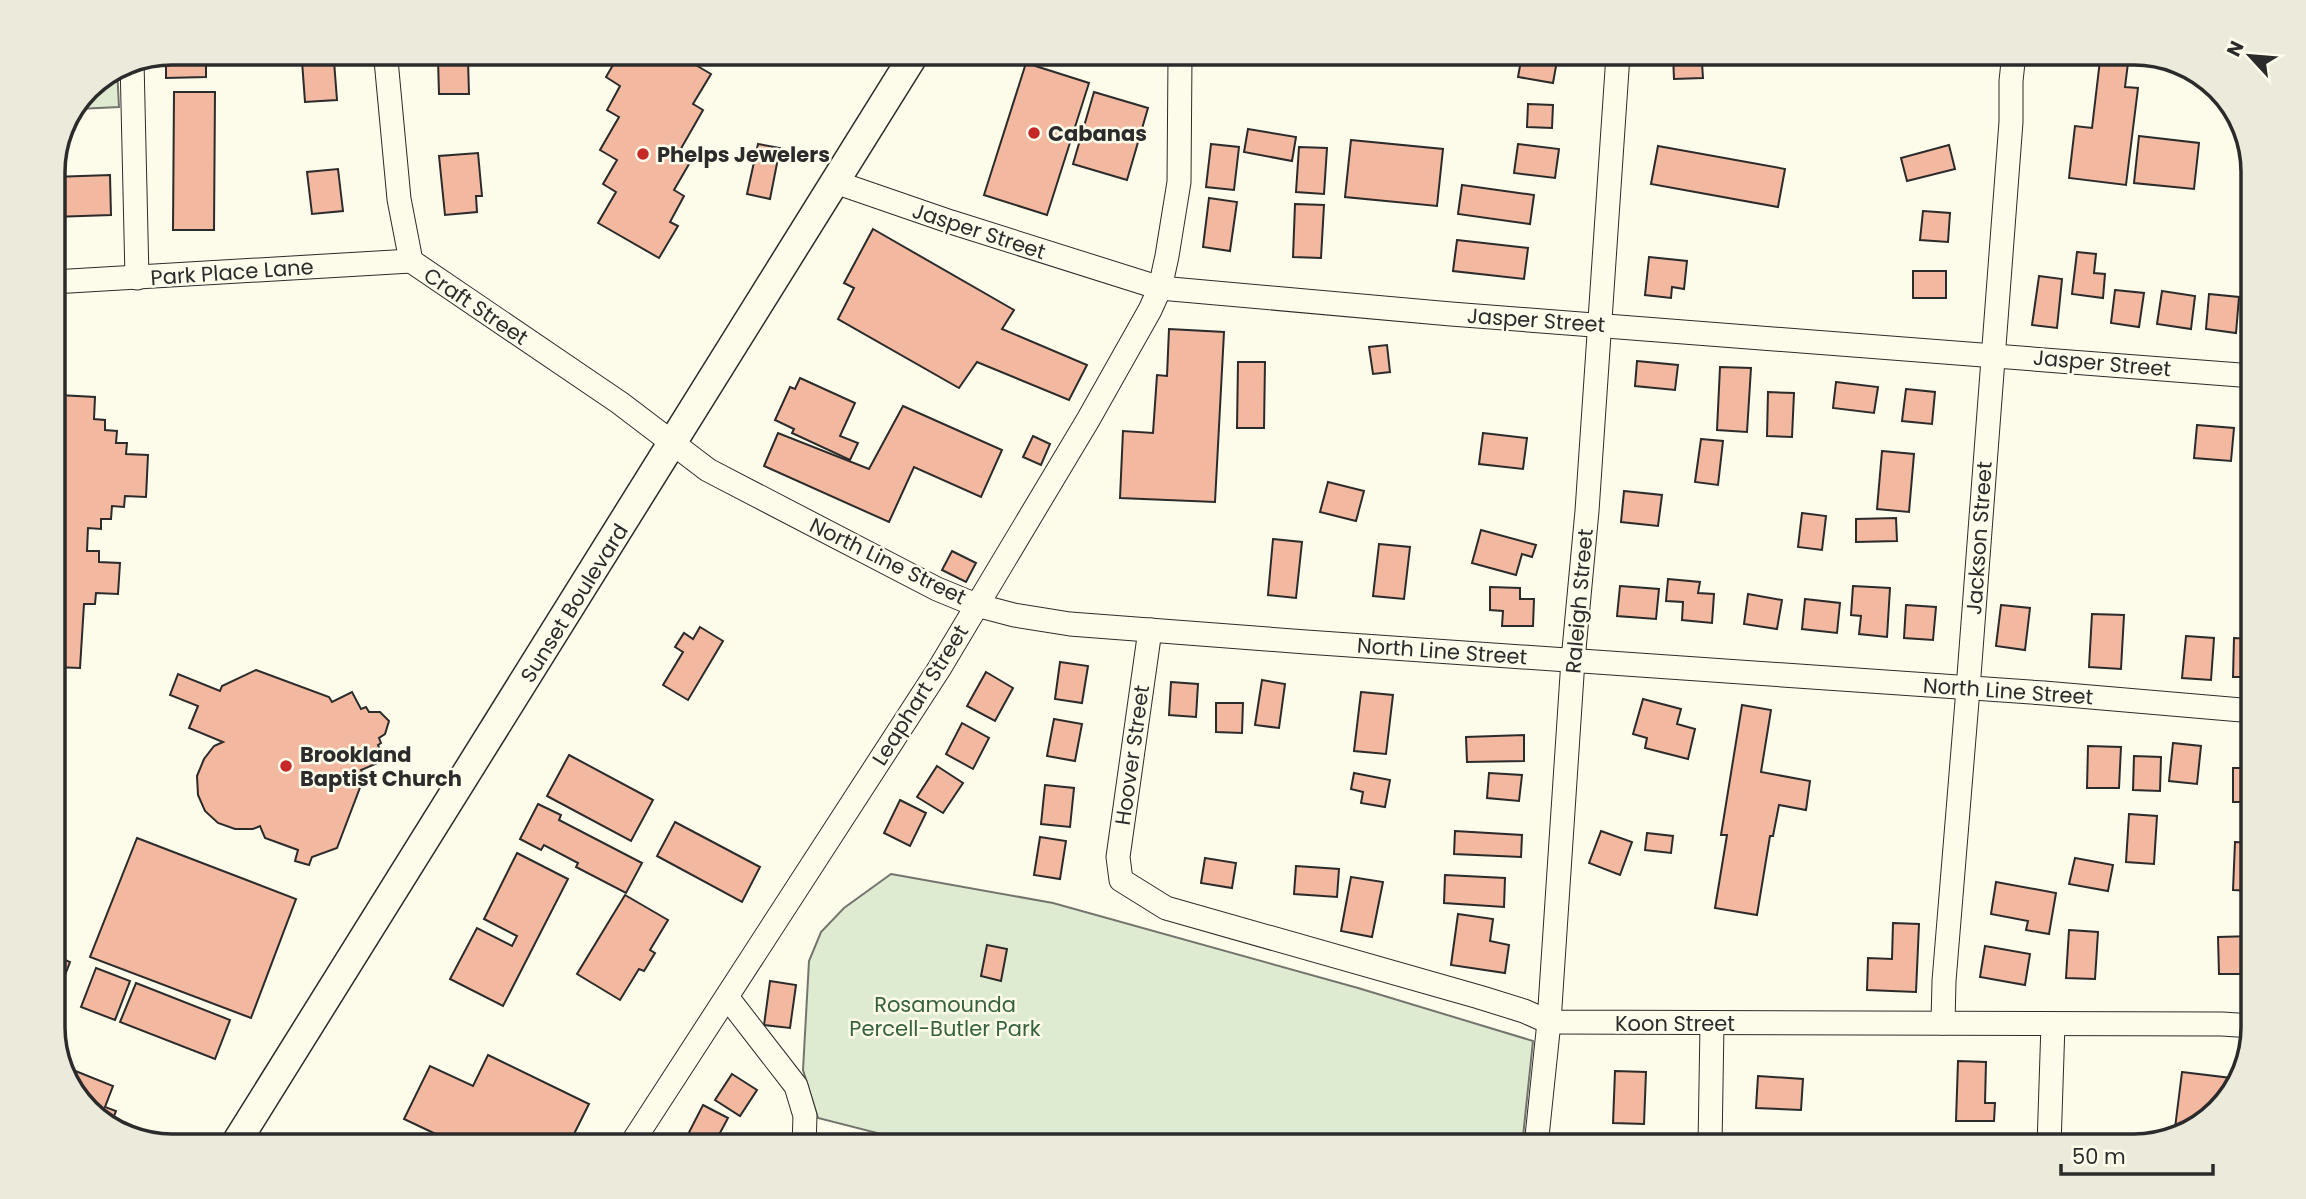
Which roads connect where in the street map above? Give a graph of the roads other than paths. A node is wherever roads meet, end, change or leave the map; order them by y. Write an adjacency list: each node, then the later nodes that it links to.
1 (386, 65): 8 (street, Craft Street)
2 (908, 65): 7 (main road, Sunset Boulevard)
3 (1180, 65): 11 (street, Leaphart Street)
4 (1617, 65): 12 (street, Raleigh Street)
5 (2013, 65): 13 (street, Jackson Street)
6 (132, 73): 9 (street)
7 (835, 182): 11 (street, Jasper Street); 15 (main road, Sunset Boulevard)
8 (411, 261): 9 (street, Park Place Lane); 15 (street, Craft Street)
9 (137, 278): 10 (street, Park Place Lane)
10 (65, 281)
11 (1160, 288): 12 (street, Jasper Street); 16 (street, Leaphart Street)
12 (1599, 324): 13 (street, Jasper Street); 18 (street, Raleigh Street)
13 (1993, 354): 14 (street, Jasper Street); 19 (street, Jackson Street)
14 (2241, 375)
15 (673, 443): 16 (street, North Line Street); 28 (main road, Sunset Boulevard)
16 (976, 605): 17 (street, North Line Street); 22 (street, Leaphart Street)
17 (1150, 630): 18 (street, North Line Street); 21 (street, Hoover Street)
18 (1573, 660): 19 (street, North Line Street); 23 (street, Raleigh Street)
19 (1968, 689): 20 (street, North Line Street); 24 (street, Jackson Street)
20 (2241, 710)
21 (1121, 880): 23 (street, Koon Street)
22 (727, 997): 29 (street, Leaphart Street); 30 (street)
23 (1549, 1022): 25 (street, Koon Street); 31 (street, Raleigh Street)
24 (1943, 1023): 25 (street, Koon Street); 26 (street, Koon Street)
25 (1712, 1024): 32 (street)
26 (2053, 1024): 27 (street, Koon Street); 33 (street)
27 (2241, 1026)
28 (241, 1134)
29 (638, 1134)
30 (804, 1134)
31 (1537, 1134)
32 (1710, 1134)
33 (2049, 1134)

